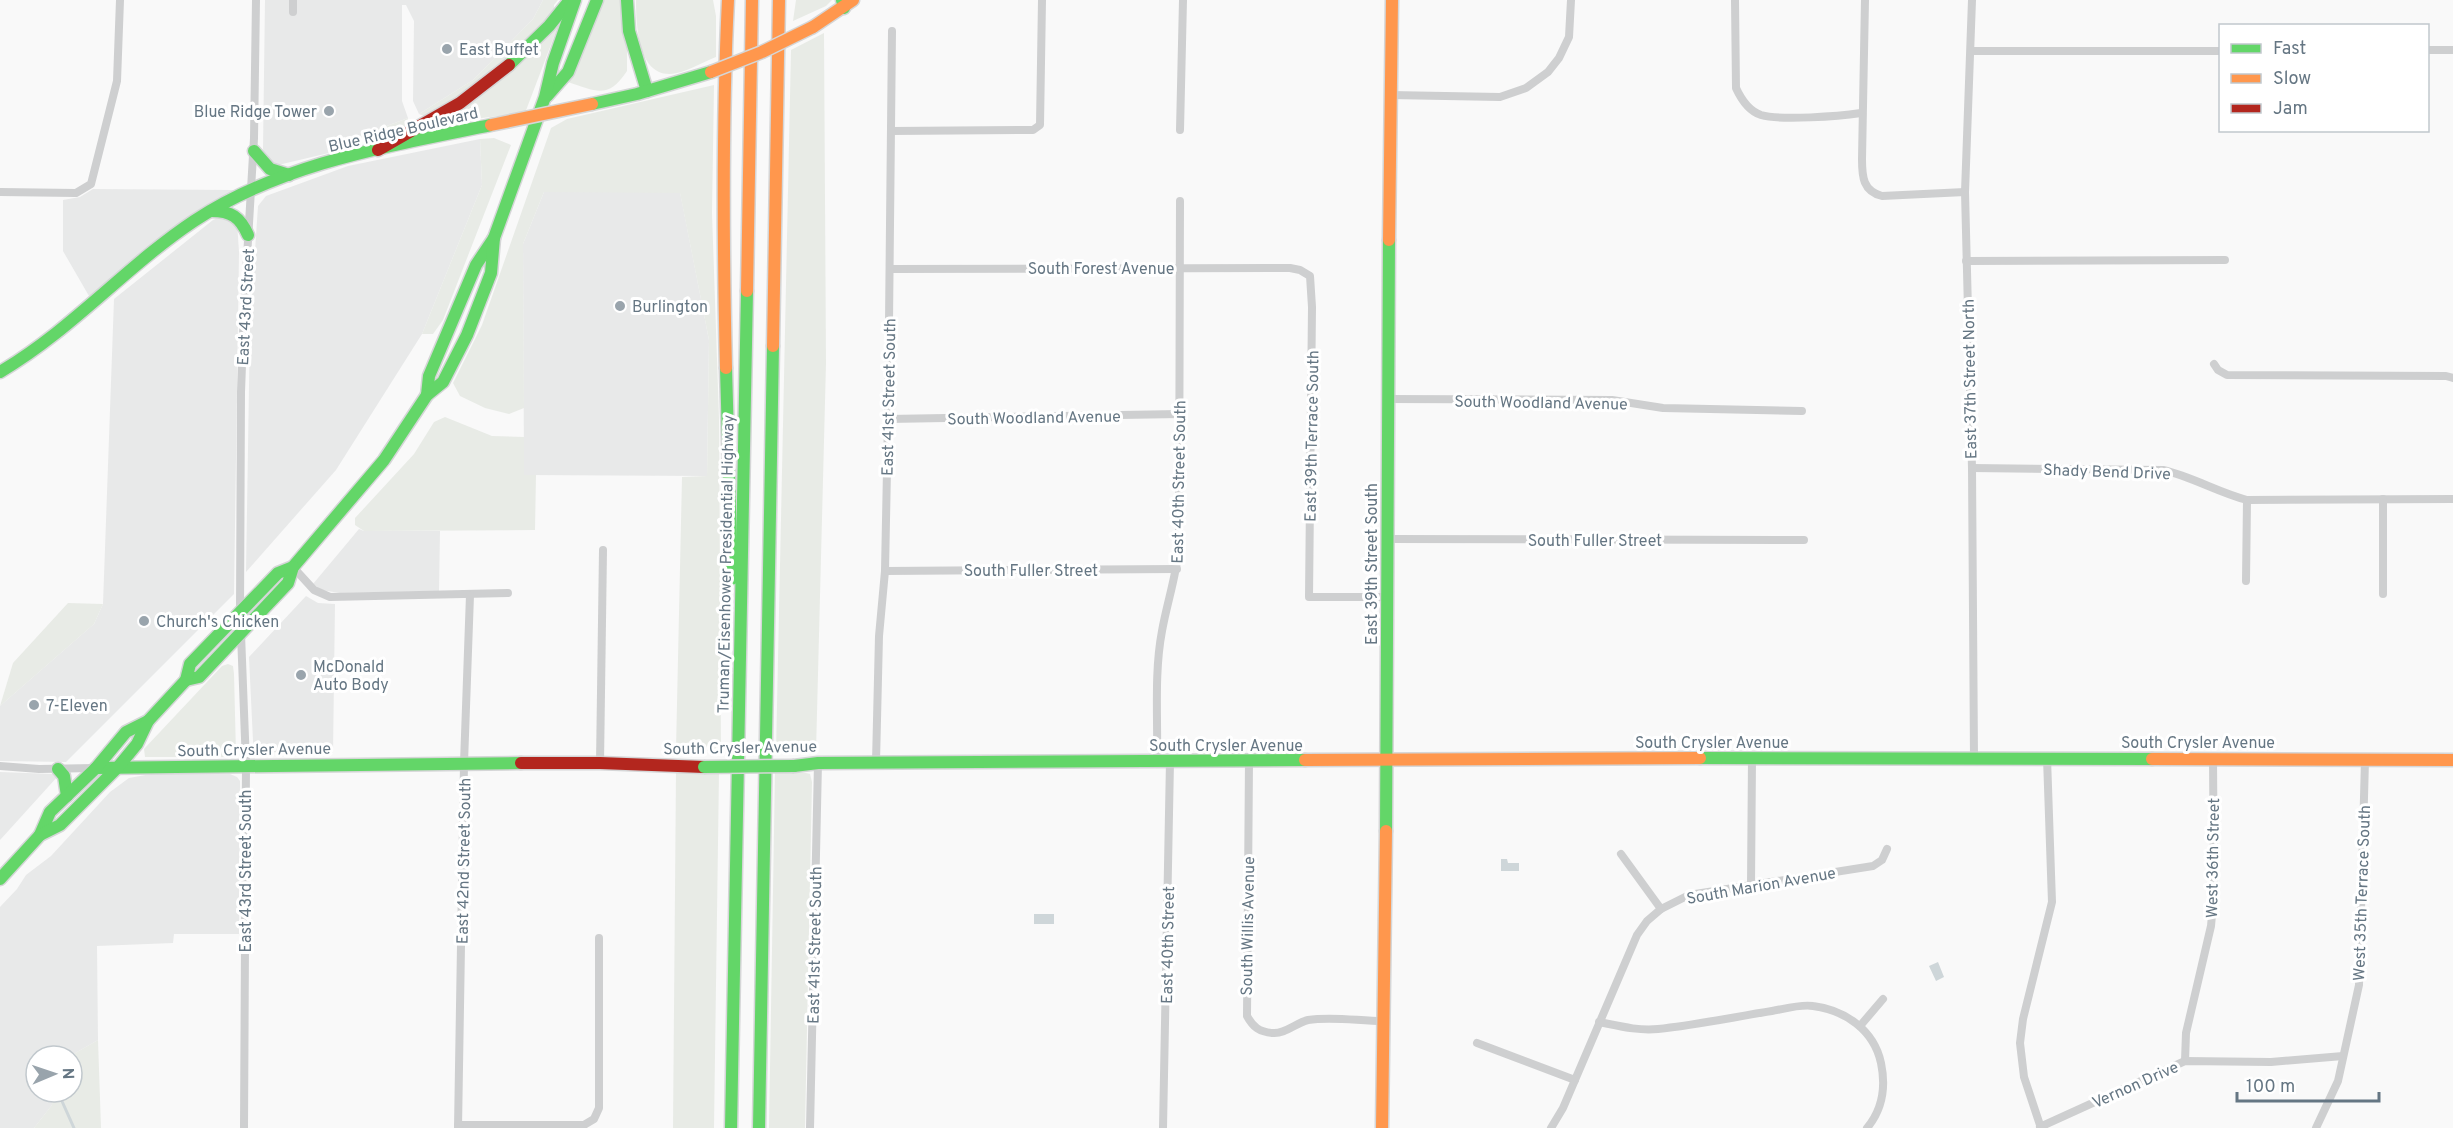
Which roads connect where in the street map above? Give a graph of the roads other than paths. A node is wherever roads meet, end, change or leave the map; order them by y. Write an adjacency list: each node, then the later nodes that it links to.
1 (120, 0): 39 (street)
2 (293, 0): 21 (street)
3 (570, 0): 35 (main road)
4 (575, 0): 31 (main road)
5 (597, 0): 31 (main road)
6 (627, 0): 29 (main road)
7 (720, 0): 23 (main road)
8 (728, 0): 23 (main road)
9 (752, 0): 76 (main road, Truman/Eisenhower Presidential Highway)
10 (779, 0): 28 (main road)
11 (789, 0): 28 (main road)
12 (1042, 0): 34 (street)
13 (1183, 0): 33 (street)
14 (1392, 0): 30 (main road, East 39th Street South)
15 (1571, 0): 30 (street)
16 (1736, 0): 32 (street)
17 (1865, 0): 32 (street)
18 (1971, 0): 26 (street, East 37th Street North)
19 (258, 2): 36 (street, East 43rd Street)
20 (846, 3): 29 (main road, Blue Ridge Boulevard, bridge)
21 (293, 12)
22 (892, 31): 34 (street, East 41st Street South)
23 (725, 42): 76 (main road)
24 (2429, 50): 25 (street)
25 (2453, 50)
26 (1971, 51): 27 (street); 40 (street, East 37th Street North)
27 (2219, 51)
28 (779, 62): 116 (main road)
29 (647, 91): 35 (main road, Blue Ridge Boulevard, bridge)
30 (1390, 95): 54 (main road, East 39th Street South)
31 (545, 97): 44 (main road)
32 (1861, 113): 40 (street)
33 (1180, 130)
34 (891, 131): 48 (street, East 41st Street South)
35 (378, 150): 37 (main road, Blue Ridge Boulevard)
36 (254, 151): 37 (main road); 38 (street, East 43rd Street)
37 (290, 175): 38 (main road, Blue Ridge Boulevard)
38 (251, 190): 42 (main road, Blue Ridge Boulevard); 43 (street, East 43rd Street)
39 (0, 192)
40 (1963, 192): 46 (street, East 37th Street North)
41 (1180, 201): 47 (street, East 40th Street South)
42 (211, 211): 43 (main road); 51 (main road, Blue Ridge Boulevard)
43 (248, 235): 73 (street, East 43rd Street)
44 (494, 238): 53 (main road); 53 (main road)
45 (2225, 260): 46 (street)
46 (1966, 261): 58 (street, East 37th Street North)
47 (1180, 268): 48 (street, South Forest Avenue); 49 (street, South Forest Avenue); 56 (street, East 40th Street South)
48 (890, 269): 57 (street, East 41st Street South)
49 (1310, 276): 72 (street, East 39th Terrace South)
50 (2214, 364): 52 (street)
51 (0, 372)
52 (2453, 378)
53 (427, 395): 65 (main road)
54 (1387, 399): 55 (street, South Woodland Avenue); 62 (main road, East 39th Street South)
55 (1802, 411)
56 (1180, 414): 57 (street, South Woodland Avenue); 66 (street, East 40th Street South)
57 (888, 419): 67 (street, East 41st Street South)
58 (1972, 468): 61 (street, Shady Bend Drive); 79 (street, East 37th Street North)
59 (2383, 499): 60 (street, Shady Bend Drive); 61 (street, Shady Bend Drive); 70 (street)
60 (2453, 499)
61 (2247, 500): 68 (street)
62 (1387, 539): 63 (street, South Fuller Street); 72 (main road, East 39th Street South)
63 (1804, 540)
64 (603, 550): 89 (street)
65 (293, 567): 71 (street); 73 (main road); 74 (main road)
66 (1177, 569): 67 (street, South Fuller Street); 85 (street, East 40th Street South)
67 (885, 571): 87 (street, East 41st Street South)
68 (2247, 581)
69 (508, 593): 71 (street)
70 (2383, 594)
71 (470, 595): 88 (street, East 42nd Street South)
72 (1387, 597): 82 (main road, East 39th Street South)
73 (240, 613): 74 (street, East 43rd Street South); 75 (main road)
74 (241, 633): 75 (main road); 91 (street, East 43rd Street South)
75 (186, 680): 77 (main road)
76 (738, 719): 115 (main road, Truman/Eisenhower Presidential Highway)
77 (148, 721): 93 (main road); 94 (main road)
78 (1752, 758): 79 (main road, South Crysler Avenue); 82 (main road, South Crysler Avenue); 101 (street)
79 (1974, 758): 80 (main road, South Crysler Avenue)
80 (2047, 758): 81 (main road, South Crysler Avenue); 113 (street)
81 (2213, 759): 83 (main road, South Crysler Avenue); 110 (street, West 36th Street)
82 (1387, 760): 86 (main road, South Crysler Avenue); 105 (main road, East 39th Street South)
83 (2365, 760): 84 (main road, South Crysler Avenue); 109 (street, West 35th Terrace South)
84 (2453, 760)
85 (1164, 761): 86 (main road, South Crysler Avenue); 87 (main road, South Crysler Avenue); 118 (street, East 40th Street)
86 (1249, 761): 105 (street, South Willis Avenue)
87 (876, 762): 90 (main road, South Crysler Avenue)
88 (465, 763): 89 (main road, South Crysler Avenue); 91 (main road, South Crysler Avenue); 112 (street, East 42nd Street South)
89 (600, 763): 90 (main road, South Crysler Avenue, bridge)
90 (818, 763): 117 (street, East 41st Street South)
91 (246, 764): 93 (main road, South Crysler Avenue); 114 (street, East 43rd Street South)
92 (0, 766): 95 (street, South Crysler Avenue)
93 (118, 767): 94 (main road, South Crysler Avenue); 97 (main road)
94 (96, 768): 95 (street, South Crysler Avenue); 96 (main road)
95 (58, 769): 96 (main road)
96 (67, 795): 97 (main road)
97 (40, 836): 100 (main road)
98 (1887, 849): 101 (street, South Marion Avenue)
99 (1621, 854): 102 (street)
100 (0, 879)
101 (1751, 886): 102 (street, South Marion Avenue)
102 (1660, 909): 106 (street, South Marion Avenue)
103 (599, 938): 112 (street)
104 (1883, 999): 107 (street)
105 (1383, 1021): 119 (main road, East 39th Street South)
106 (1599, 1022): 107 (street); 111 (street, South Marion Avenue)
107 (1860, 1026): 121 (street)
108 (1477, 1043): 111 (street)
109 (2343, 1056): 110 (street, Vernon Drive); 122 (street, West 35th Terrace South)
110 (2185, 1061): 113 (street, Vernon Drive)
111 (1575, 1080): 120 (street, South Marion Avenue)
112 (458, 1127)
113 (2040, 1127)
114 (244, 1128)
115 (731, 1128)
116 (759, 1128)
117 (810, 1128)
118 (1163, 1128)
119 (1382, 1128)
120 (1551, 1128)
121 (1867, 1128)
122 (2316, 1128)

